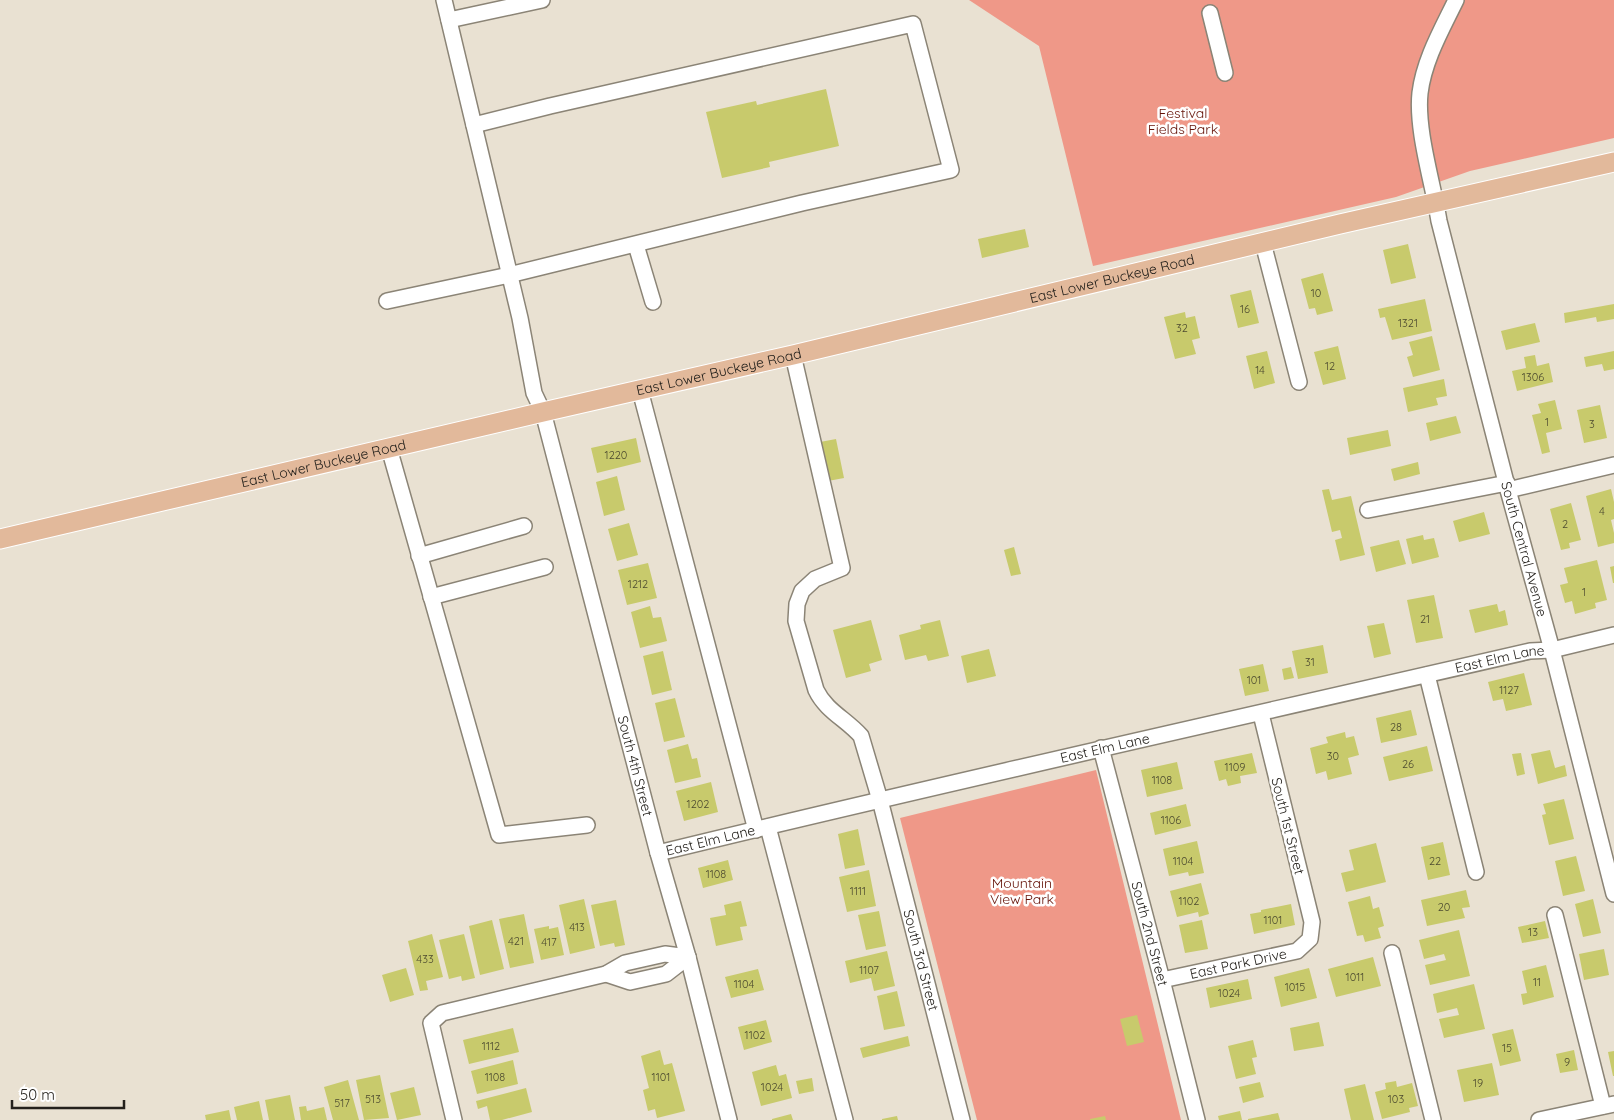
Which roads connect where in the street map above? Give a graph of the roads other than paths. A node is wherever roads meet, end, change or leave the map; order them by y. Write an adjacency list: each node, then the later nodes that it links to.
1 (444, 0): 5 (street, South 4th Street)
2 (542, 0): 5 (street)
3 (1456, 0): 9 (street, South Central Avenue)
4 (1210, 14): 6 (street)
5 (449, 20): 7 (street, South 4th Street)
6 (1225, 73)
7 (474, 125): 11 (street); 12 (street, South 4th Street)
8 (1614, 162): 9 (main road, East Lower Buckeye Road)
9 (1436, 203): 10 (main road, East Lower Buckeye Road); 21 (street, South Central Avenue)
10 (1263, 243): 15 (main road, East Lower Buckeye Road); 16 (street)
11 (636, 245): 12 (street); 14 (street)
12 (509, 275): 13 (street); 18 (street, South 4th Street)
13 (387, 301)
14 (653, 302)
15 (793, 355): 17 (main road, East Lower Buckeye Road); 33 (street, South 3rd Street)
16 (1299, 382)
17 (640, 390): 18 (main road, East Lower Buckeye Road); 35 (street)
18 (543, 412): 19 (main road, East Lower Buckeye Road); 36 (street, South 4th Street)
19 (389, 448): 24 (main road, East Lower Buckeye Road); 25 (street)
20 (1614, 465): 21 (street)
21 (1507, 487): 22 (street); 29 (street, South Central Avenue)
22 (1368, 510)
23 (524, 526): 25 (street)
24 (0, 538)
25 (419, 556): 27 (street)
26 (545, 567): 27 (street)
27 (431, 597): 34 (street)
28 (1614, 635): 29 (street, East Elm Lane)
29 (1552, 650): 30 (street, East Elm Lane); 38 (street, South Central Avenue)
30 (1427, 675): 31 (street, East Elm Lane); 37 (street)
31 (1261, 714): 32 (street, East Elm Lane); 40 (street, South 1st Street)
32 (1100, 748): 33 (street, East Elm Lane); 43 (street, South 2nd Street)
33 (880, 800): 35 (street, East Elm Lane); 48 (street, South 3rd Street)
34 (587, 825)
35 (762, 828): 36 (street, East Elm Lane); 47 (street)
36 (658, 853): 42 (street, South 4th Street)
37 (1476, 872)
38 (1614, 894)
39 (1555, 915): 44 (street)
40 (1310, 939): 43 (street, East Park Drive)
41 (1392, 953): 50 (street)
42 (688, 957): 45 (street); 46 (street, South 4th Street)
43 (1162, 980): 49 (street, South 2nd Street)
44 (1609, 1105): 51 (street)
45 (454, 1120)
46 (729, 1120)
47 (845, 1120)
48 (962, 1120)
49 (1197, 1120)
50 (1433, 1120)
51 (1539, 1120)

